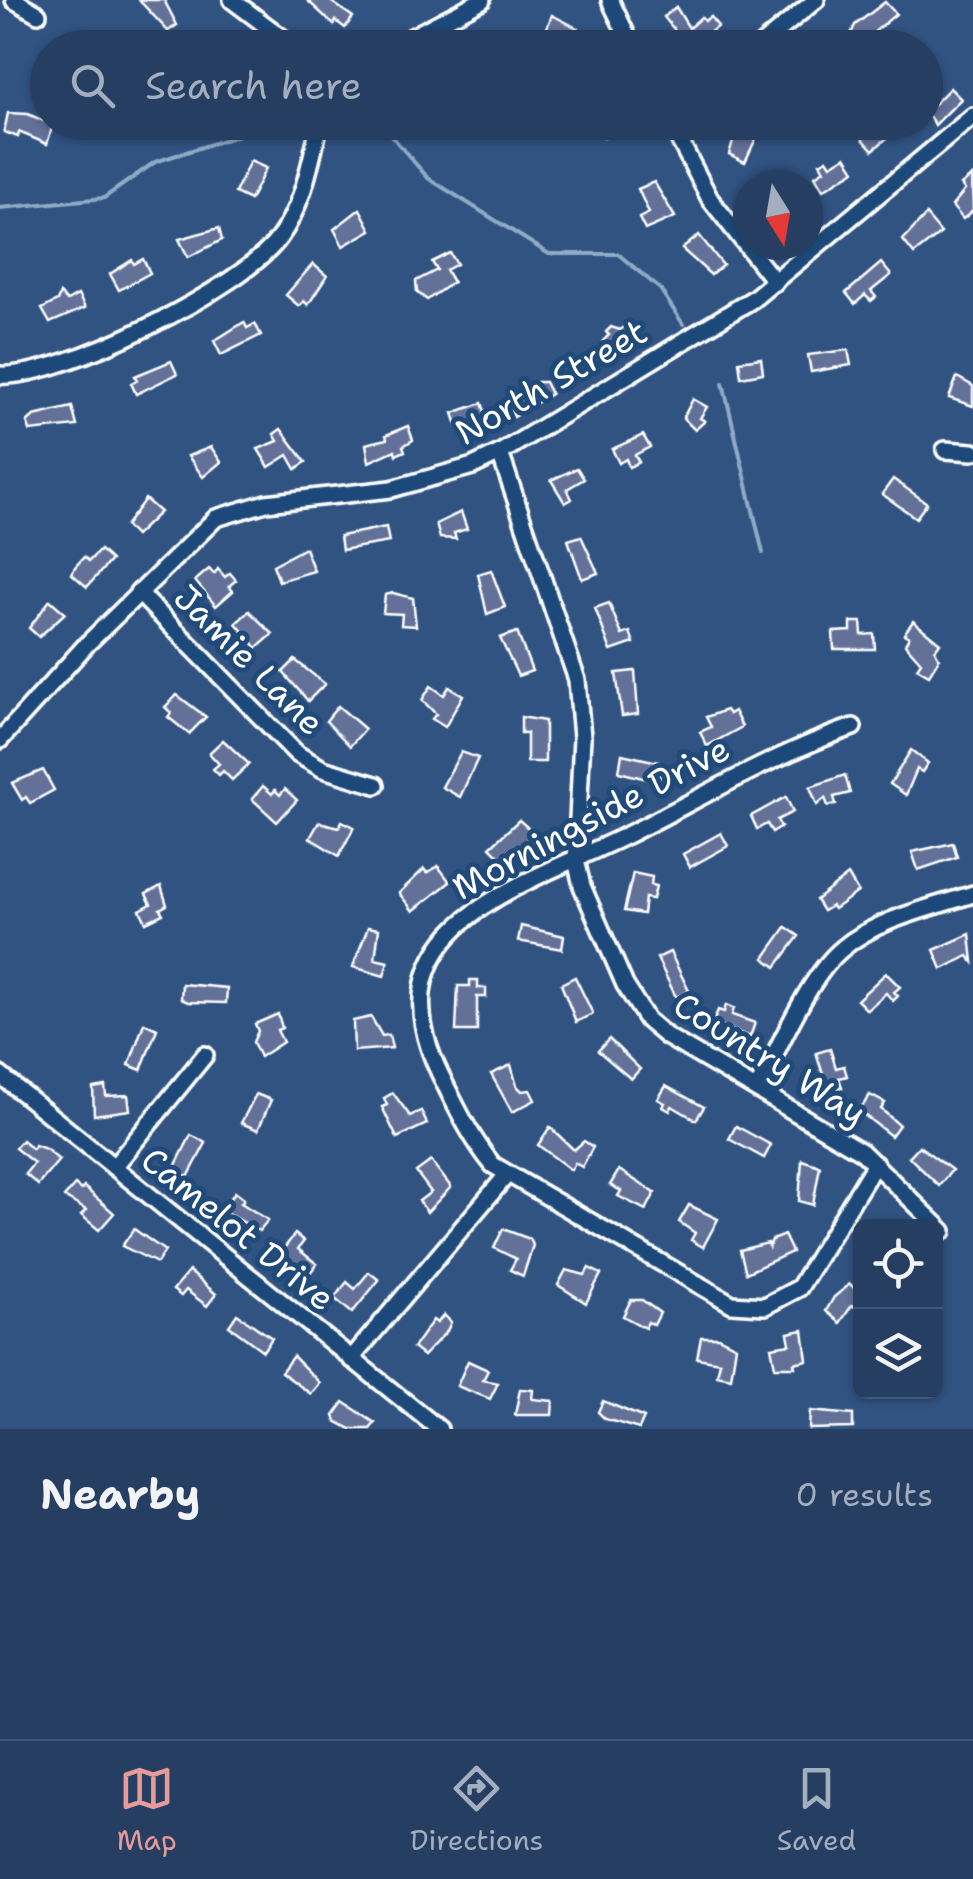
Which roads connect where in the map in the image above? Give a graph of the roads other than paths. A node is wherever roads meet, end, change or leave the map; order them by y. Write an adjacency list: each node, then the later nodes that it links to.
1 (14, 0): 6 (street)
2 (232, 0): 7 (street)
3 (482, 0): 8 (street)
4 (610, 0): 9 (street)
5 (816, 0): 10 (street)
6 (38, 14)
7 (272, 30)
8 (426, 30)
9 (624, 30)
10 (779, 30)
11 (973, 116): 14 (street, North Street)
12 (315, 140): 15 (street)
13 (679, 140): 14 (street)
14 (776, 282): 18 (street, North Street)
15 (0, 375)
16 (945, 450): 17 (street)
17 (973, 452)
18 (500, 453): 19 (street, North Street); 23 (street, Country Way)
19 (138, 592): 21 (street, North Street); 22 (street, Jamie Lane)
20 (853, 727): 23 (street, Morningside Drive)
21 (0, 740)
22 (376, 784)
23 (576, 860): 27 (street, Country Way); 30 (street, Morningside Drive)
24 (973, 894): 27 (street)
25 (205, 1055): 29 (street)
26 (0, 1076): 29 (street, Camelot Drive)
27 (757, 1088): 28 (street, Country Way)
28 (875, 1164): 30 (street, Morningside Drive); 31 (street, Country Way)
29 (114, 1167): 32 (street, Camelot Drive)
30 (506, 1176): 32 (street)
31 (931, 1219)
32 (351, 1358): 33 (street, Camelot Drive)
33 (439, 1429)

